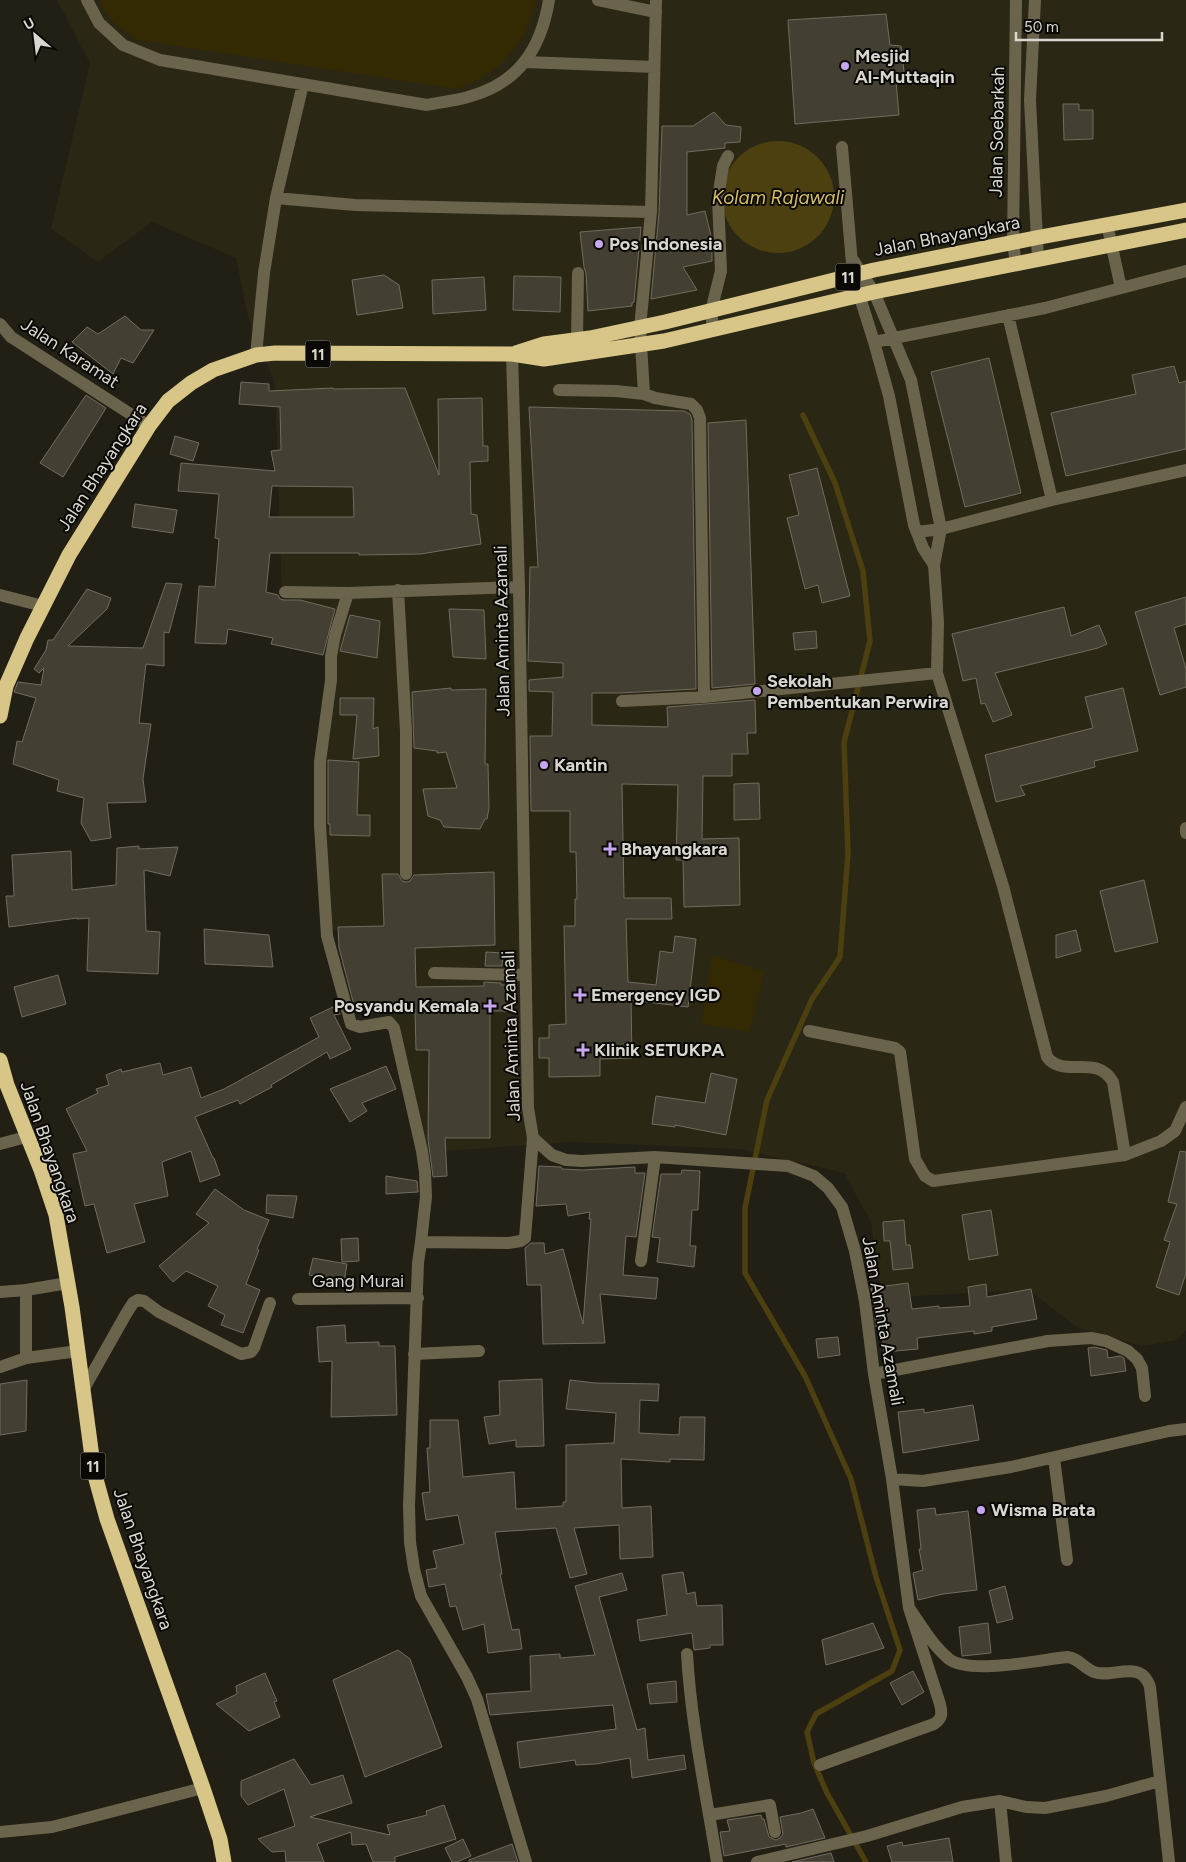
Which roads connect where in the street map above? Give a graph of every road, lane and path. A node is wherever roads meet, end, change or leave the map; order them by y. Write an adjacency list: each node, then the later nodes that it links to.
1 (87, 0): 9 (street)
2 (549, 0): 7 (street)
3 (598, 0): 6 (street)
4 (1016, 0): 18 (street, Jalan Soebarkah)
5 (1036, 0): 17 (street, Jalan Soebarkah)
6 (656, 6): 8 (street)
7 (526, 62): 8 (street); 9 (street)
8 (654, 67): 14 (street)
9 (303, 84): 12 (street)
10 (842, 147): 22 (street)
11 (728, 156): 27 (street)
12 (276, 198): 14 (street); 38 (street)
13 (1186, 210): 15 (highway, Jalan Bhayangkara / 11)
14 (651, 212): 30 (street)
15 (1108, 224): 17 (highway, Jalan Bhayangkara / 11); 19 (street)
16 (1186, 230): 19 (highway, Jalan Bhayangkara / 11)
17 (1035, 238): 18 (highway, Jalan Bhayangkara / 11); 20 (street, Jalan Soebarkah)
18 (1013, 242): 21 (street, Jalan Soebarkah); 22 (highway, Jalan Bhayangkara / 11)
19 (1112, 246): 20 (highway, Jalan Bhayangkara / 11); 25 (street)
20 (1038, 260): 21 (highway, Jalan Bhayangkara / 11)
21 (1016, 265): 26 (highway, Jalan Bhayangkara / 11)
22 (856, 269): 26 (street); 27 (highway, Jalan Bhayangkara / 11)
23 (1186, 271): 25 (street)
24 (578, 273): 34 (street)
25 (1121, 288): 28 (street)
26 (867, 293): 31 (highway, Jalan Bhayangkara / 11); 32 (street); 35 (street)
27 (711, 311): 30 (highway, Jalan Bhayangkara / 11); 31 (street)
28 (1008, 315): 32 (street); 43 (street)
29 (0, 324): 33 (street, Jalan Karamat)
30 (640, 328): 34 (highway, Jalan Bhayangkara / 11); 36 (street)
31 (713, 330): 36 (highway, Jalan Bhayangkara / 11)
32 (894, 337): 35 (street); 44 (street)
33 (5, 338): 41 (street, Jalan Karamat)
34 (577, 340): 37 (highway, Jalan Bhayangkara / 11)
35 (874, 342): 45 (street)
36 (641, 344): 37 (highway, Jalan Bhayangkara / 11); 40 (street)
37 (512, 354): 38 (highway, Jalan Bhayangkara / 11); 47 (street, Jalan Aminta Azamali)
38 (256, 355): 41 (highway, Jalan Bhayangkara / 11)
39 (559, 390): 40 (street)
40 (644, 394): 55 (street)
41 (149, 426): 52 (highway, Jalan Bhayangkara / 11)
42 (1186, 470): 43 (street)
43 (1052, 500): 44 (street)
44 (941, 529): 45 (street); 46 (street)
45 (917, 532): 46 (street)
46 (934, 565): 53 (street)
47 (519, 587): 48 (street); 62 (street, Jalan Aminta Azamali)
48 (398, 590): 50 (street); 60 (street)
49 (285, 592): 50 (street)
50 (348, 593): 71 (street)
51 (0, 595): 52 (street)
52 (42, 606): 54 (highway, Jalan Bhayangkara / 11)
53 (937, 673): 55 (street); 69 (street)
54 (5, 678): 57 (highway, Jalan Bhayangkara / 11)
55 (704, 697): 56 (street)
56 (622, 701)
57 (0, 716)
58 (1186, 828): 59 (street)
59 (1186, 833)
60 (406, 874)
61 (434, 973): 62 (street)
62 (525, 975): 67 (street, Jalan Aminta Azamali)
63 (809, 1031): 69 (street)
64 (0, 1060): 66 (highway, Jalan Bhayangkara / 11)
65 (1186, 1107): 69 (street)
66 (26, 1137): 68 (street); 73 (highway, Jalan Bhayangkara / 11)
67 (533, 1138): 70 (street, Jalan Aminta Azamali); 71 (street)
68 (0, 1144)
69 (1125, 1154)
70 (655, 1157): 72 (street); 84 (street, Jalan Aminta Azamali)
71 (421, 1242): 76 (street)
72 (641, 1261)
73 (68, 1283): 74 (street); 79 (highway, Jalan Bhayangkara / 11)
74 (26, 1290): 75 (street); 82 (street)
75 (0, 1292)
76 (418, 1298): 77 (street, Gang Murai); 81 (street)
77 (298, 1299)
78 (270, 1302): 85 (street)
79 (78, 1351): 82 (street); 85 (highway, Jalan Bhayangkara / 11)
80 (479, 1351): 81 (street)
81 (414, 1354): 101 (street)
82 (26, 1358): 83 (street)
83 (0, 1367)
84 (874, 1374): 86 (street); 89 (street, Jalan Aminta Azamali)
85 (82, 1392): 95 (highway, Jalan Bhayangkara / 11)
86 (1145, 1396)
87 (1186, 1429): 88 (street)
88 (1054, 1458): 89 (street); 90 (street)
89 (892, 1479): 91 (street, Jalan Aminta Azamali)
90 (1067, 1560)
91 (909, 1608): 93 (street, Jalan Aminta Azamali); 94 (street)
92 (687, 1654): 97 (street)
93 (820, 1765)
94 (1160, 1780): 96 (street); 105 (street)
95 (204, 1788): 98 (street); 100 (highway, Jalan Bhayangkara / 11)
96 (1000, 1801): 103 (street); 104 (street)
97 (710, 1814): 99 (street); 102 (street)
98 (0, 1832)
99 (775, 1832)
100 (224, 1862)
101 (526, 1862)
102 (717, 1862)
103 (757, 1862)
104 (1006, 1862)
105 (1169, 1862)

